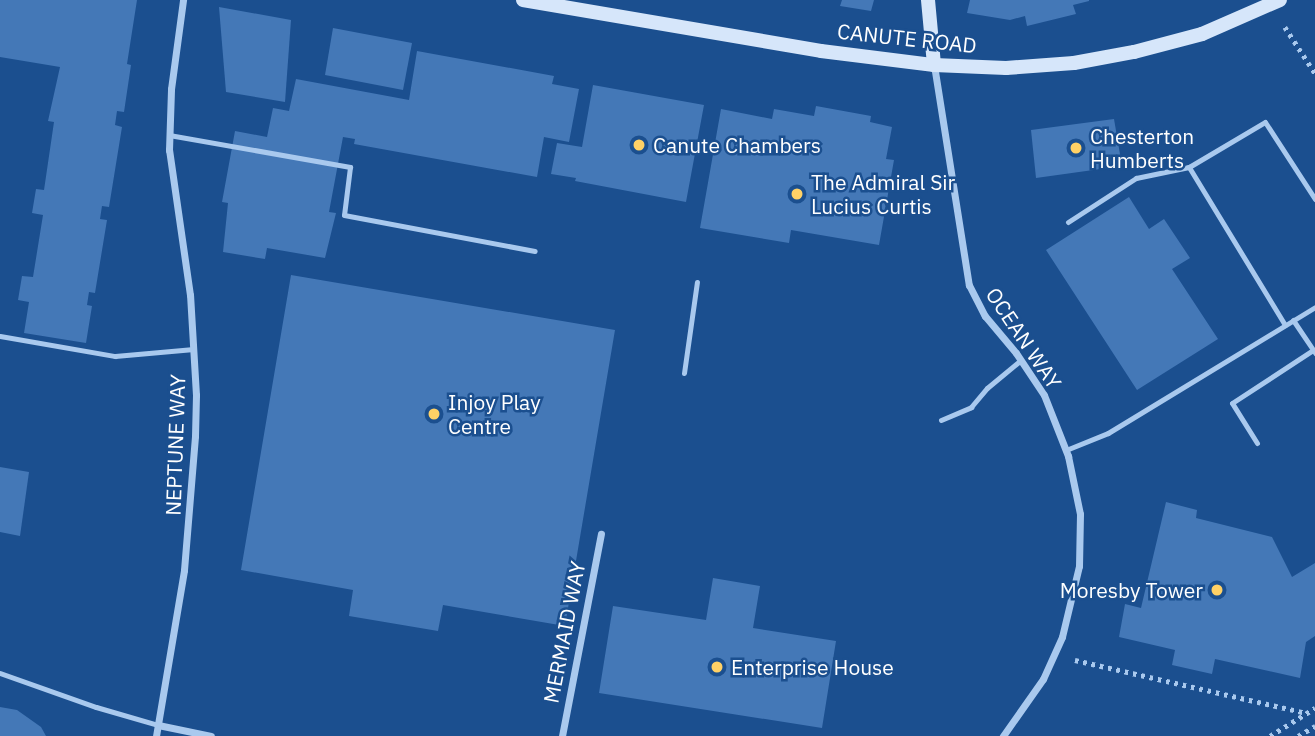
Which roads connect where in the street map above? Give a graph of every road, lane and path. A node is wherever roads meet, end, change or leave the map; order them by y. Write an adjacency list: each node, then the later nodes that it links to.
1 (183, 0): 7 (street, NEPTUNE WAY)
2 (523, 0): 5 (main road, CANUTE ROAD)
3 (928, 0): 5 (main road)
4 (1275, 3): 5 (main road, CANUTE ROAD); 6 (path)
5 (934, 65): 20 (street, OCEAN WAY)
6 (1315, 73)
7 (169, 135): 12 (lane); 18 (street, NEPTUNE WAY)
8 (1189, 166): 9 (lane); 11 (lane); 16 (lane)
9 (1313, 191): 10 (lane)
10 (1315, 199)
11 (1068, 222)
12 (535, 251)
13 (697, 282): 21 (lane)
14 (1315, 307): 15 (lane)
15 (1293, 320): 16 (lane); 19 (lane)
16 (1285, 324): 24 (lane)
17 (0, 336): 18 (lane)
18 (194, 349): 30 (street, NEPTUNE WAY)
19 (1314, 351): 23 (lane)
20 (1021, 360): 22 (lane); 24 (street, OCEAN WAY)
21 (684, 373)
22 (941, 420)
23 (1257, 443)
24 (1066, 450): 26 (street, OCEAN WAY)
25 (601, 534): 34 (street, MERMAID WAY)
26 (1055, 656): 29 (path); 35 (street, OCEAN WAY)
27 (0, 673): 30 (lane)
28 (1315, 708): 29 (path)
29 (1306, 713): 36 (path)
30 (158, 725): 32 (street); 33 (street)
31 (1315, 726): 37 (path)
32 (156, 736)
33 (211, 736)
34 (562, 736)
35 (1003, 736)
36 (1270, 736)
37 (1298, 736)

